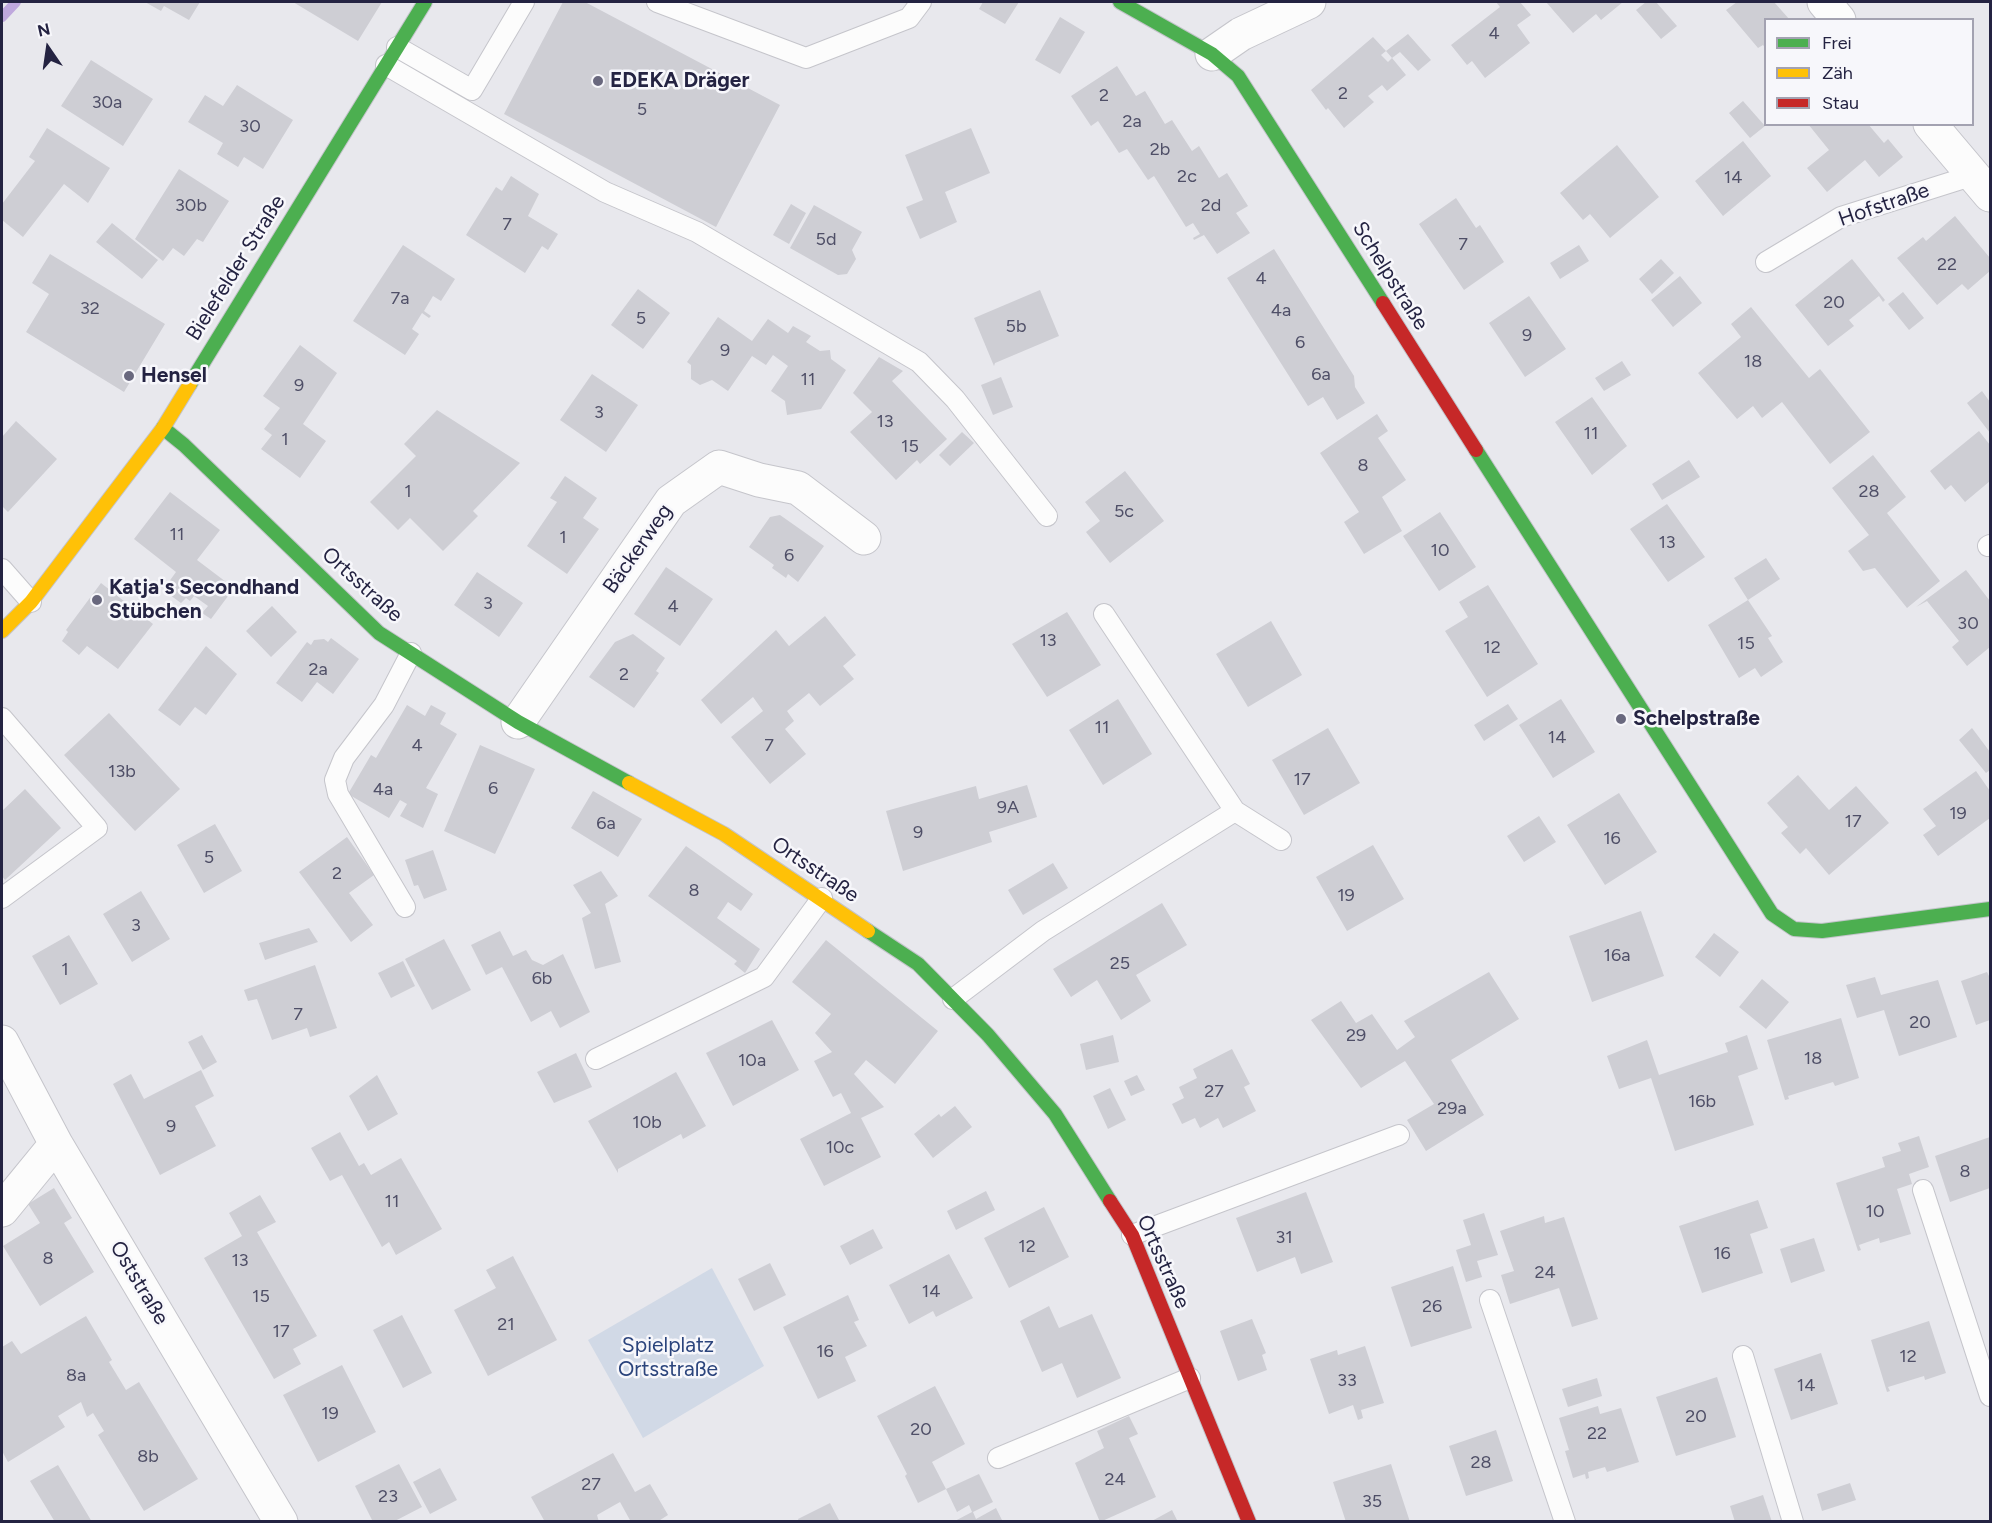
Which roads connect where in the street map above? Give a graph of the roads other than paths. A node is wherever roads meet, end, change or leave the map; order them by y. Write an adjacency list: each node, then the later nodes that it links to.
1 (425, 2): 9 (street, Bielefelder Straße)
2 (524, 2): 9 (lane)
3 (657, 2): 4 (lane)
4 (921, 2)
5 (1120, 2): 10 (street, Schelpstraße)
6 (1309, 2): 10 (street)
7 (1824, 2): 8 (street)
8 (1837, 18)
9 (397, 47): 11 (street, Bielefelder Straße)
10 (1212, 54): 30 (street, Schelpstraße)
11 (386, 65): 15 (street, Bielefelder Straße); 16 (lane)
12 (1932, 126): 13 (street, Hofstraße)
13 (1982, 185): 14 (lane, Hofstraße)
14 (1766, 262)
15 (163, 428): 19 (street, Bielefelder Straße); 22 (street, Ortsstraße)
16 (1047, 516)
17 (864, 538): 24 (street, Bäckerweg)
18 (2, 569): 19 (lane)
19 (31, 602): 21 (street, Bielefelder Straße)
20 (1104, 614): 25 (lane)
21 (2, 631)
22 (411, 653): 24 (street, Ortsstraße); 29 (lane)
23 (2, 718): 27 (lane)
24 (518, 722): 28 (street, Ortsstraße)
25 (1235, 810): 26 (lane); 31 (lane)
26 (1281, 840)
27 (2, 898)
28 (822, 898): 31 (street, Ortsstraße); 33 (lane)
29 (405, 907)
30 (1990, 909)
31 (953, 999): 38 (street, Ortsstraße)
32 (2, 1042): 35 (street, Oststraße)
33 (596, 1059)
34 (1399, 1135): 38 (lane)
35 (56, 1144): 37 (street); 44 (street, Oststraße)
36 (1923, 1190): 42 (lane)
37 (2, 1210)
38 (1132, 1235): 41 (street, Ortsstraße)
39 (1490, 1300): 46 (lane)
40 (1743, 1356): 47 (lane)
41 (1190, 1378): 43 (lane); 45 (street, Ortsstraße)
42 (1990, 1396)
43 (998, 1458)
44 (280, 1521)
45 (1248, 1521)
46 (1565, 1521)
47 (1793, 1521)

